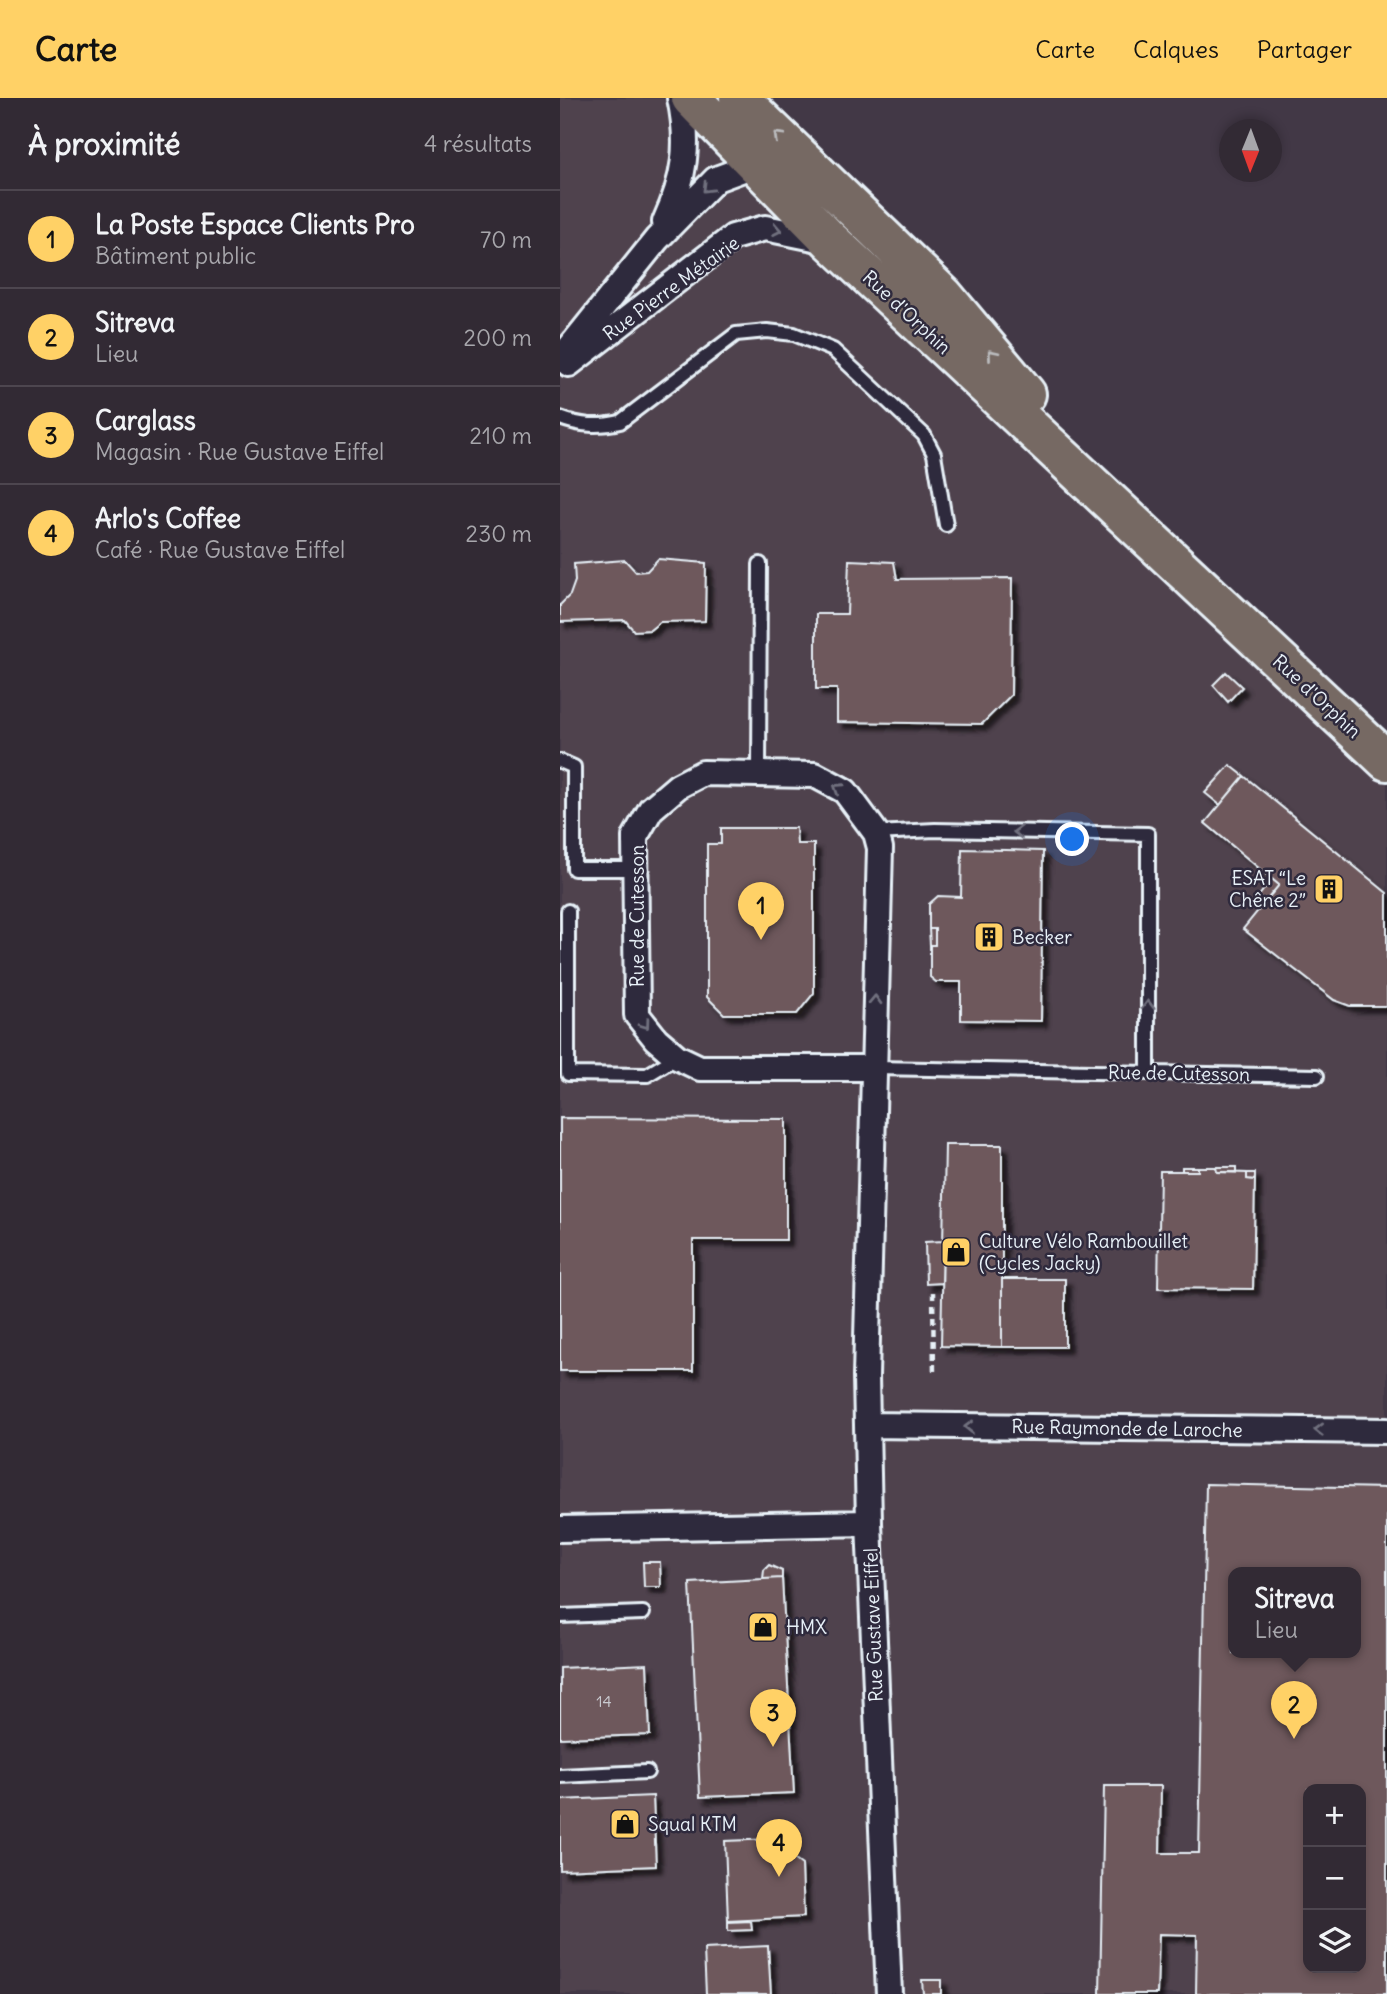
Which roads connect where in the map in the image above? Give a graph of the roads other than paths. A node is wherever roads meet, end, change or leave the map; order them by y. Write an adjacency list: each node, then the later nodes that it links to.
1 (680, 98): 6 (street, Rue Pierre Métairie)
2 (691, 98): 4 (main road, Rue d'Orphin)
3 (739, 98): 5 (main road, Rue d'Orphin, one-way to 3)
4 (754, 165): 5 (street, Rue Pierre Métairie); 6 (street, Rue Pierre Métairie, one-way to 6); 7 (main road, Rue d'Orphin)
5 (817, 173): 11 (main road, Rue d'Orphin, one-way to 5)
6 (657, 239): 8 (street, Rue Pierre Métairie)
7 (831, 241): 9 (street, Rue Pierre Métairie, one-way to 7); 11 (main road, Rue d'Orphin)
8 (560, 360)
9 (560, 371)
10 (560, 418): 12 (lane)
11 (1130, 520): 14 (main road, Rue d'Orphin)
12 (947, 525)
13 (760, 564): 16 (lane)
14 (1385, 759)
15 (560, 761): 18 (lane)
16 (759, 773): 17 (street, Rue de Cutesson, one-way to 16); 18 (street, Rue de Cutesson)
17 (876, 834): 21 (street, one-way to 17); 22 (lane, one-way to 17)
18 (635, 869): 20 (street, Rue de Cutesson, one-way to 20)
19 (568, 911): 23 (lane)
20 (677, 1057): 21 (street, Rue de Cutesson); 23 (lane)
21 (874, 1068): 22 (lane, Rue de Cutesson); 25 (street)
22 (1148, 1073): 24 (lane, Rue de Cutesson)
23 (564, 1074)
24 (1317, 1076)
25 (867, 1425): 26 (street, Rue Raymonde de Laroche, one-way to 25); 27 (street)
26 (1387, 1431)
27 (869, 1523): 28 (street, Rue Gustave Eiffel); 33 (street, Rue Gustave Eiffel)
28 (560, 1529)
29 (643, 1613): 30 (lane)
30 (560, 1616)
31 (647, 1772): 32 (lane)
32 (560, 1776)
33 (889, 1994)

